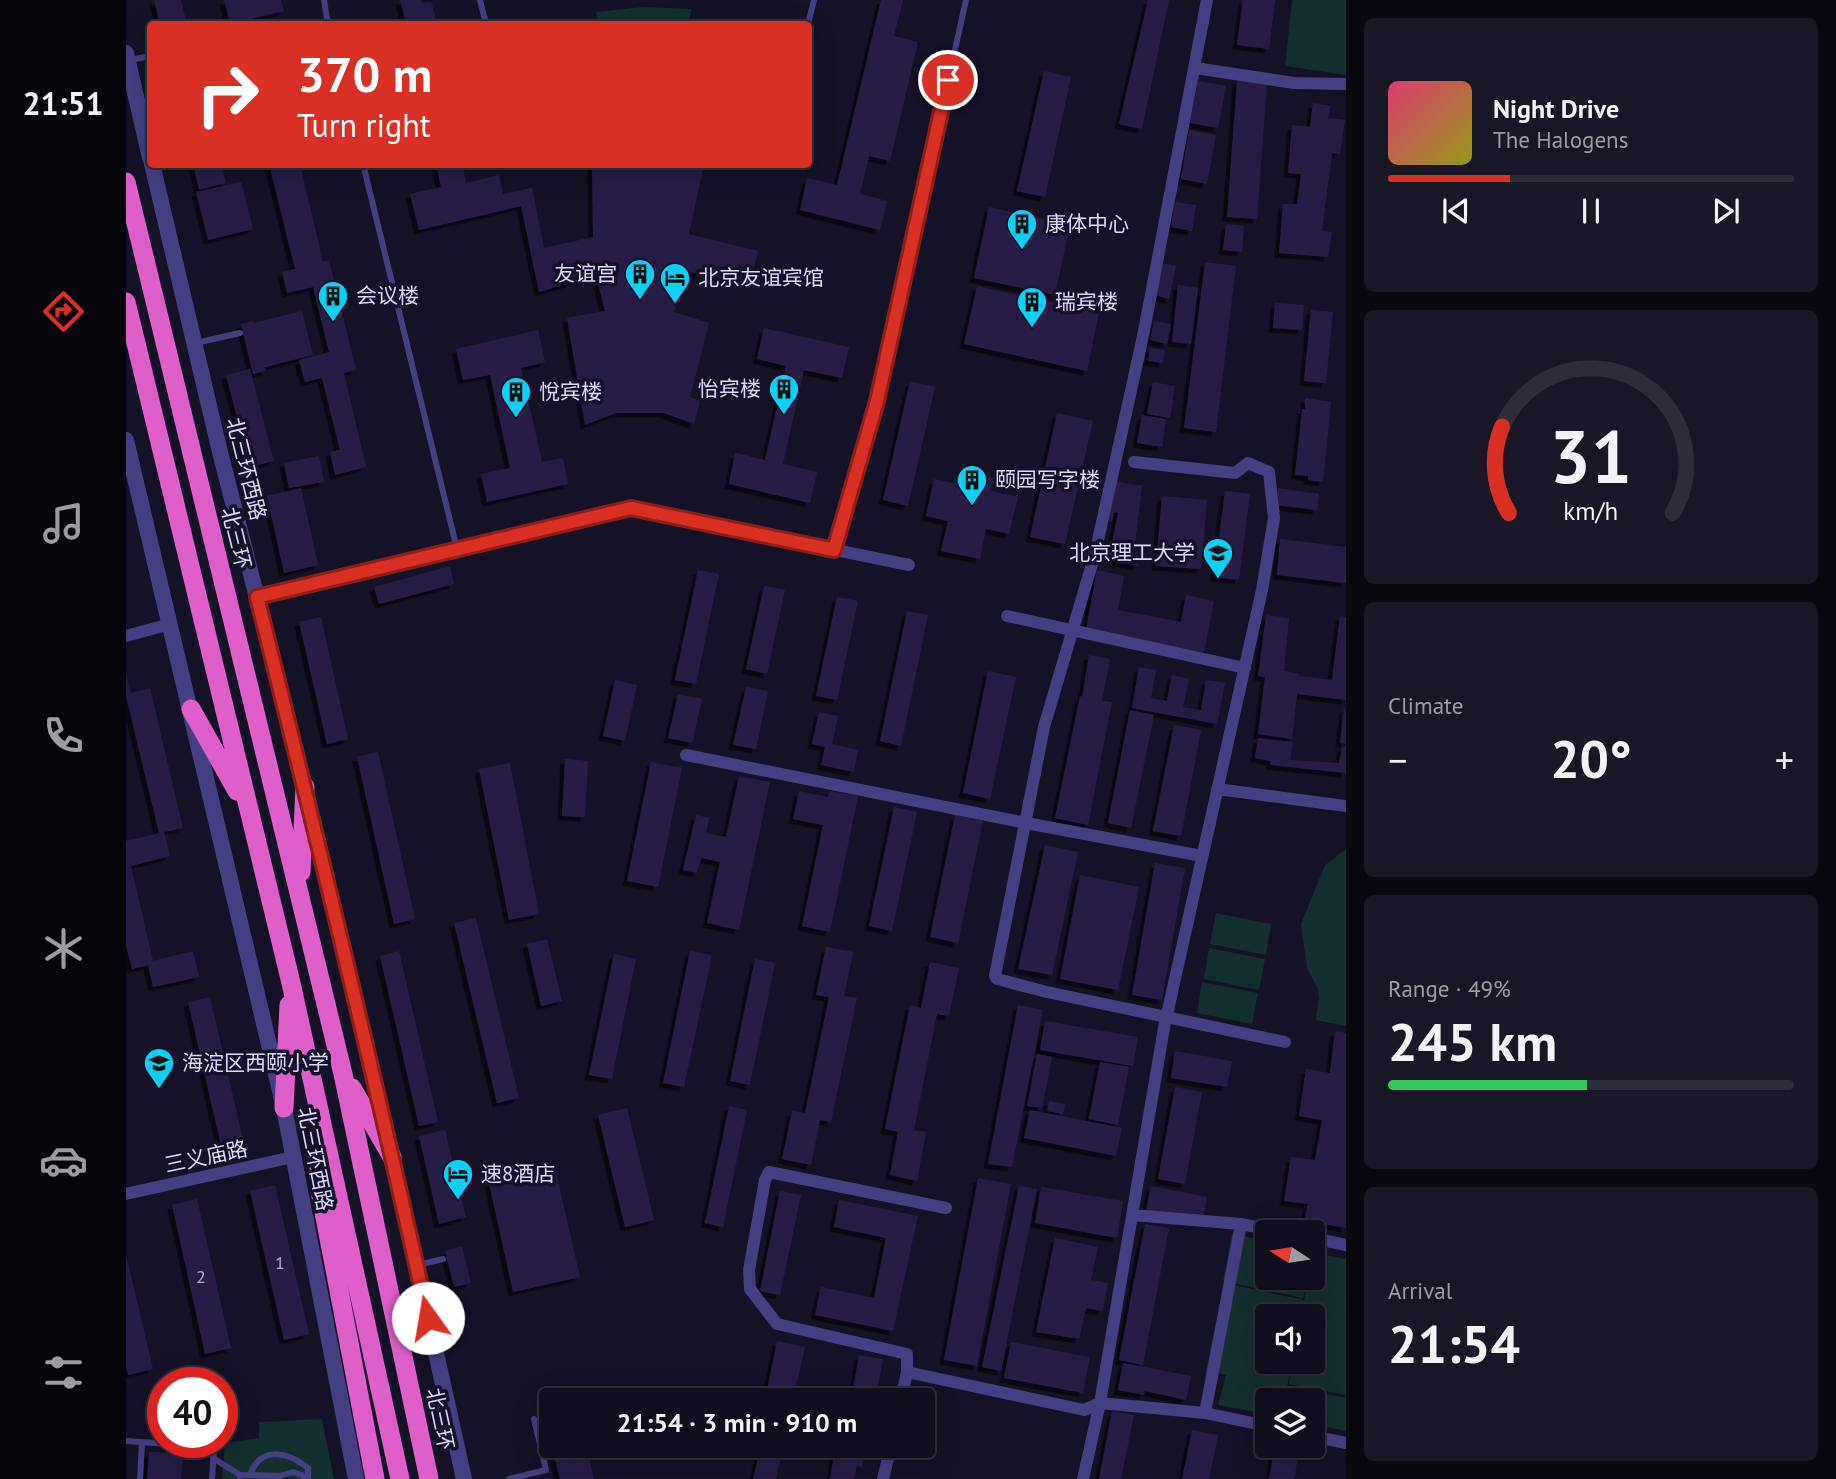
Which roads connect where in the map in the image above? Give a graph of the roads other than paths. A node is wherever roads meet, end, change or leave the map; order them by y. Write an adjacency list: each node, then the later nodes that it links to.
1 (324, 0): 6 (lane)
2 (480, 0): 7 (lane)
3 (814, 0): 8 (lane)
4 (966, 0): 23 (lane)
5 (1207, 0): 11 (street)
6 (328, 21)
7 (485, 21)
8 (809, 21)
9 (147, 56): 10 (lane)
10 (127, 57): 13 (street)
11 (1195, 68): 12 (street); 28 (street)
12 (1346, 84)
13 (147, 145)
14 (153, 168): 19 (street, 北三环西路)
15 (364, 168): 22 (lane)
16 (126, 182): 39 (highway, 北三环)
17 (126, 302): 36 (highway)
18 (240, 333): 19 (lane)
19 (194, 344): 25 (street, 北三环西路)
20 (126, 440): 27 (street, 北三环西路)
21 (1134, 462): 30 (street)
22 (457, 549): 23 (street); 25 (street)
23 (834, 550): 24 (street)
24 (909, 565)
25 (257, 597): 33 (street, 北三环西路)
26 (1007, 617): 28 (street)
27 (170, 624): 29 (street); 31 (street, 北三环西路)
28 (1072, 631): 30 (street); 37 (street)
29 (126, 636)
30 (1245, 668): 34 (street)
31 (191, 709): 36 (highway); 45 (street, 北三环西路)
32 (686, 755): 37 (street)
33 (305, 787): 39 (highway); 47 (street, 北三环西路)
34 (1217, 789): 35 (street); 38 (street)
35 (1346, 806)
36 (248, 811): 40 (highway)
37 (1026, 823): 38 (street); 41 (street)
38 (1202, 856): 41 (street)
39 (300, 894): 43 (highway, 北三环)
40 (290, 983): 44 (highway); 45 (highway)
41 (1166, 1017): 42 (street); 50 (street)
42 (1285, 1042)
43 (343, 1074): 47 (highway); 78 (highway, 北三环)
44 (314, 1083): 76 (highway); 77 (highway)
45 (284, 1108): 46 (street, 北三环西路)
46 (293, 1157): 48 (street, 三义庙路); 75 (street, 北三环西路)
47 (393, 1157): 56 (street, 北三环西路)
48 (126, 1194)
49 (946, 1208): 57 (street)
50 (1132, 1215): 51 (street); 59 (street)
51 (1241, 1224): 52 (street); 60 (street)
52 (1255, 1227)
53 (1325, 1241): 54 (street)
54 (1346, 1245)
55 (443, 1259): 56 (lane)
56 (416, 1265): 79 (street, 北三环西路)
57 (907, 1372): 58 (street); 59 (street)
58 (904, 1388)
59 (1100, 1403): 60 (street); 82 (street)
60 (1205, 1413): 62 (street)
61 (534, 1419): 80 (lane)
62 (1255, 1423)
63 (1325, 1439): 67 (street)
64 (126, 1441): 65 (lane)
65 (142, 1443): 66 (lane); 72 (lane)
66 (147, 1443)
67 (1346, 1443)
68 (214, 1458): 71 (lane); 73 (lane)
69 (888, 1458): 81 (street)
70 (250, 1475): 71 (lane); 74 (lane); 74 (lane)
71 (240, 1477)
72 (140, 1479)
73 (212, 1479)
74 (307, 1479)
75 (356, 1479)
76 (375, 1479)
77 (400, 1479)
78 (429, 1479)
79 (464, 1479)
80 (509, 1479)
81 (883, 1479)
82 (1083, 1479)

